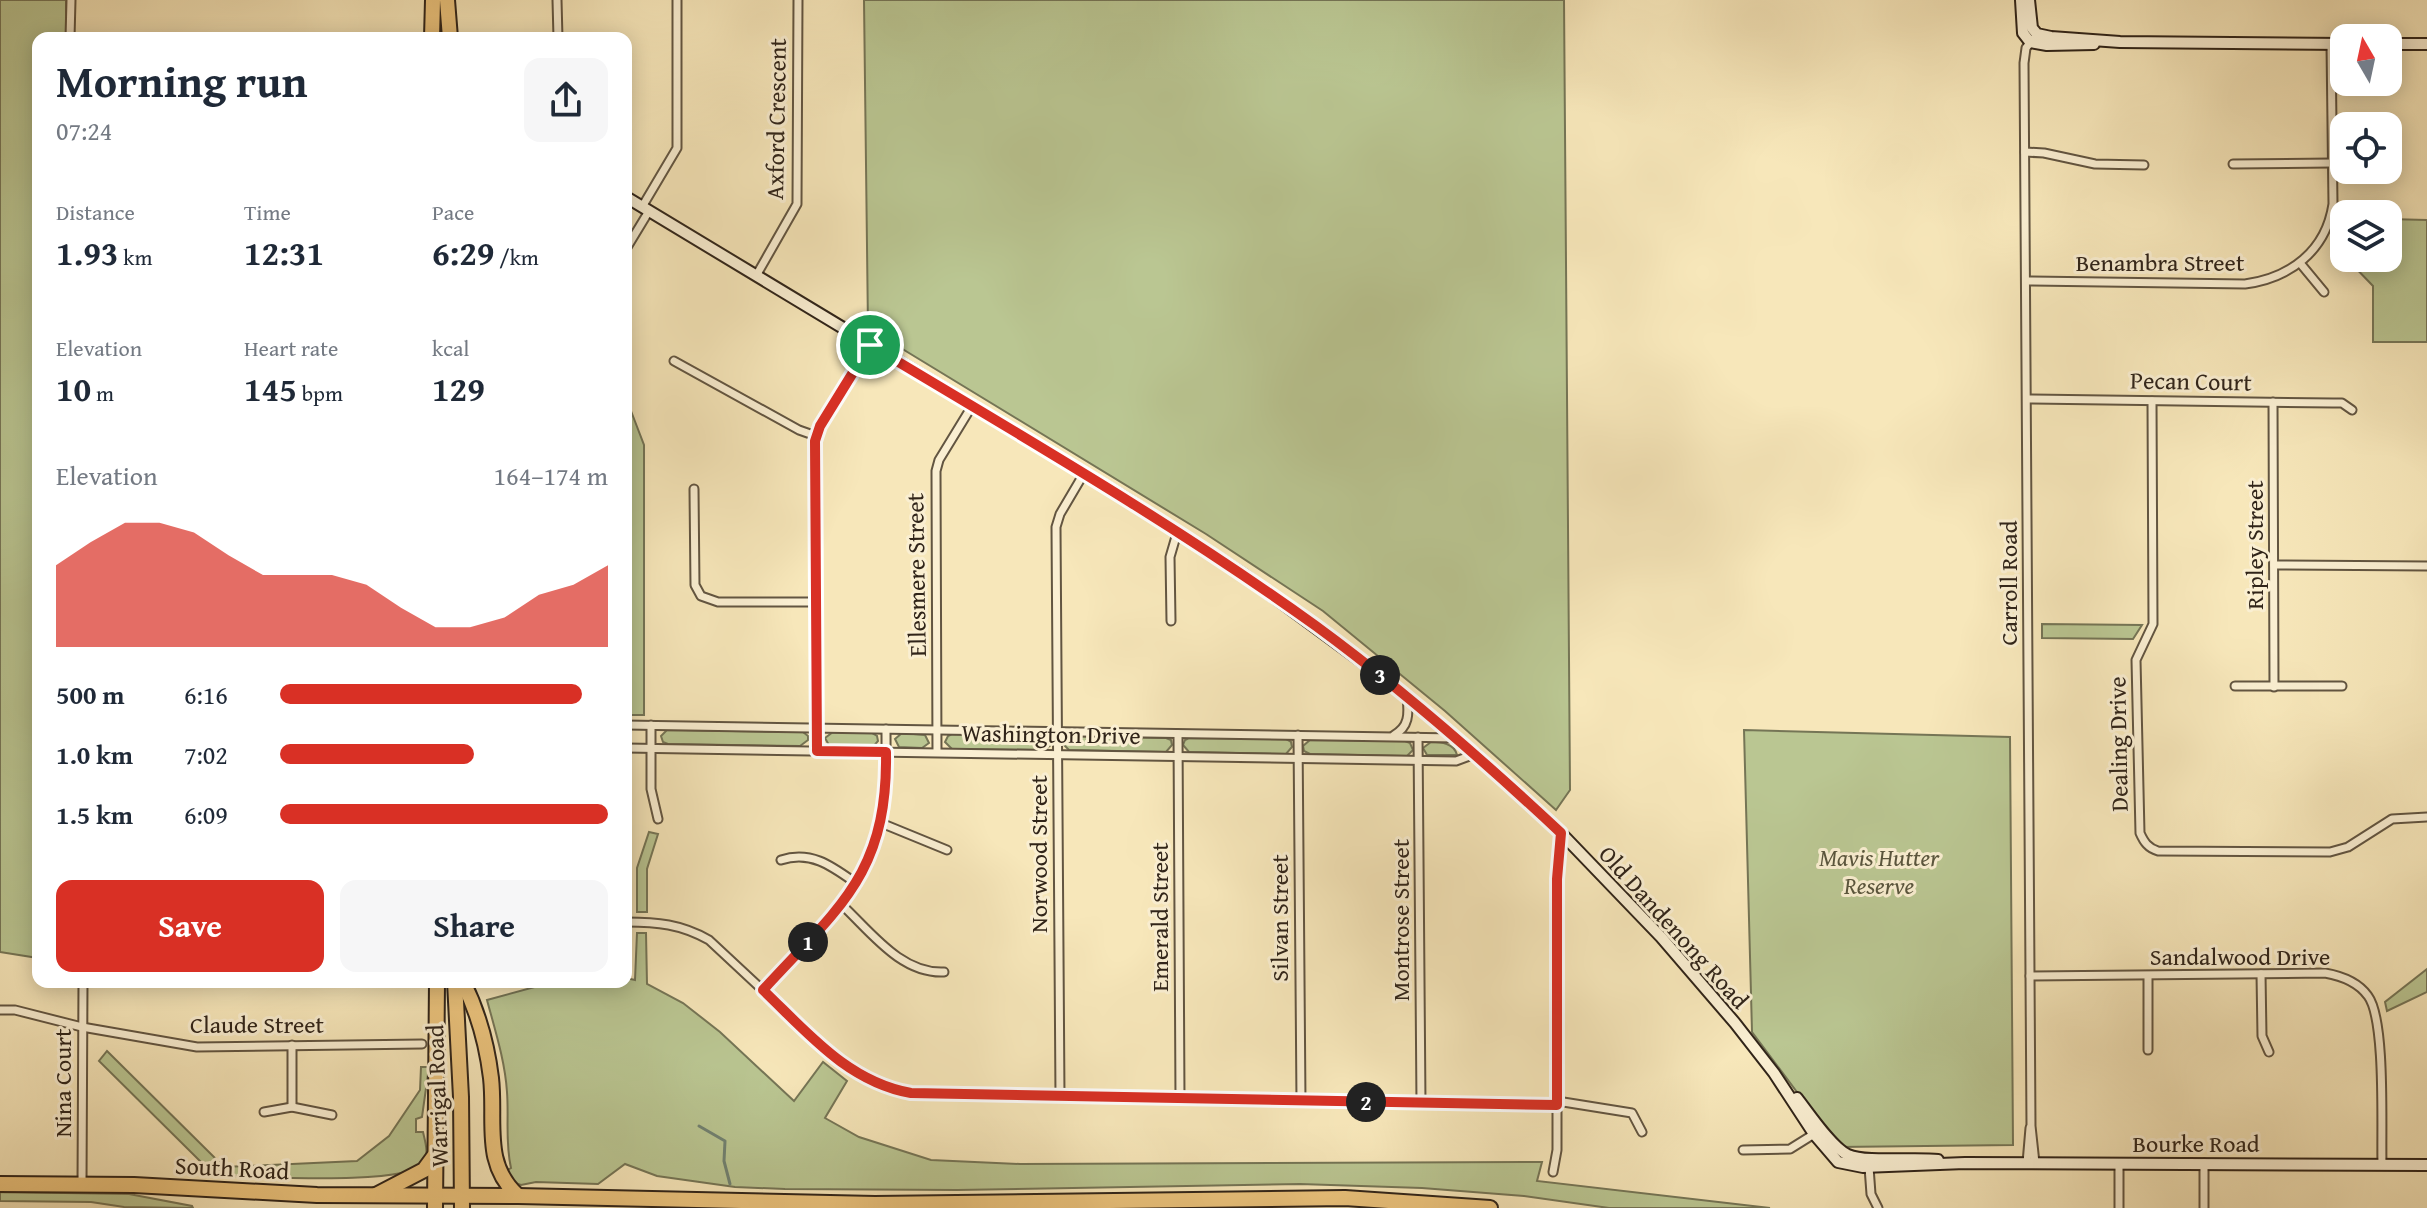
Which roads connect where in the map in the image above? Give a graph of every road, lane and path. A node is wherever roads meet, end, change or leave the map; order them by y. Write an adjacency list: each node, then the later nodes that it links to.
1 (71, 0): 9 (street)
2 (433, 0): 10 (highway)
3 (447, 0): 11 (highway)
4 (557, 0): 12 (street)
5 (677, 0): 23 (street)
6 (798, 0): 26 (street, Axford Crescent)
7 (2021, 0): 13 (main road, Carroll Road)
8 (2029, 0): 13 (main road, Carroll Road)
9 (70, 32)
10 (432, 32)
11 (450, 32)
12 (558, 32)
13 (2033, 38): 14 (main road); 17 (street, Carroll Road)
14 (2330, 44)
15 (2402, 44): 16 (main road)
16 (2427, 44)
17 (2025, 152): 20 (street); 27 (street, Carroll Road)
18 (2330, 163): 19 (street)
19 (2233, 164)
20 (2144, 165)
21 (2333, 184): 25 (street, Benambra Street)
22 (632, 201): 23 (main road, Old Dandenong Road)
23 (646, 209): 24 (street); 26 (main road, Old Dandenong Road)
24 (632, 237)
25 (2300, 263): 27 (street, Benambra Street); 28 (street)
26 (756, 276): 29 (main road, Old Dandenong Road)
27 (2026, 281): 31 (street, Carroll Road)
28 (2324, 292)
29 (870, 345): 34 (main road, Old Dandenong Road); 36 (street)
30 (674, 361): 36 (street)
31 (2027, 399): 32 (street, Pecan Court); 80 (street, Carroll Road)
32 (2152, 401): 33 (street, Pecan Court); 69 (street, Dealing Drive)
33 (2273, 402): 35 (street, Pecan Court); 40 (street, Ripley Street)
34 (972, 406): 37 (main road, Old Dandenong Road); 52 (street, Ellesmere Street)
35 (2352, 410)
36 (816, 436): 42 (street)
37 (1083, 475): 39 (main road, Old Dandenong Road); 53 (street, Norwood Street)
38 (694, 489): 42 (street)
39 (1177, 533): 43 (street); 47 (main road, Old Dandenong Road)
40 (2274, 565): 41 (street); 46 (street, Ripley Street)
41 (2427, 566)
42 (816, 602): 50 (street)
43 (1171, 621)
44 (2235, 686): 46 (street)
45 (2342, 686): 46 (street)
46 (2274, 687)
47 (1406, 696): 56 (street); 58 (main road, Old Dandenong Road)
48 (632, 725): 49 (street, Washington Drive)
49 (651, 725): 50 (street, Washington Drive); 60 (street)
50 (817, 728): 51 (street, Washington Drive); 61 (street)
51 (886, 729): 52 (street, Washington Drive); 62 (street)
52 (937, 730): 53 (street, Washington Drive); 63 (street, Ellesmere Street)
53 (1057, 731): 54 (street, Washington Drive); 65 (street, Norwood Street)
54 (1178, 734): 55 (street, Washington Drive); 66 (street, Emerald Street)
55 (1298, 735): 56 (street, Washington Drive); 67 (street, Silvan Street)
56 (1388, 737): 57 (street, Washington Drive)
57 (1418, 737): 58 (street, Washington Drive); 68 (street, Montrose Street)
58 (1456, 738): 64 (main road, Old Dandenong Road)
59 (632, 748): 60 (street, Washington Drive)
60 (651, 748): 61 (street, Washington Drive); 70 (street)
61 (817, 751): 62 (street, Washington Drive)
62 (886, 752): 63 (street, Washington Drive); 71 (street)
63 (937, 752): 65 (street, Washington Drive)
64 (1475, 754): 68 (street, Washington Drive); 72 (main road, Old Dandenong Road)
65 (1057, 755): 66 (street, Washington Drive); 93 (street, Norwood Street)
66 (1177, 756): 67 (street, Washington Drive); 94 (street, Emerald Street)
67 (1298, 758): 68 (street, Washington Drive); 95 (street, Silvan Street)
68 (1418, 761): 96 (street, Montrose Street)
69 (2427, 817)
70 (658, 819)
71 (881, 823): 73 (street); 75 (street)
72 (1561, 833): 97 (street); 102 (main road, Old Dandenong Road)
73 (947, 850)
74 (781, 860): 75 (street)
75 (857, 884): 76 (street)
76 (842, 905): 78 (street); 86 (street)
77 (632, 922): 86 (street)
78 (944, 972)
79 (2261, 974): 81 (street, Sandalwood Drive); 92 (street); 109 (street, Sandalwood Drive)
80 (2030, 976): 81 (street, Sandalwood Drive); 106 (street, Carroll Road)
81 (2148, 976): 91 (street)
82 (83, 988): 88 (street, Nina Court)
83 (437, 988): 104 (highway, Warrigal Road)
84 (455, 988): 117 (highway, Warrigal Road)
85 (466, 988): 115 (highway)
86 (763, 990): 93 (street)
87 (0, 1010): 88 (street, Claude Street)
88 (82, 1027): 90 (street, Claude Street); 113 (street, Nina Court)
89 (422, 1044): 90 (street, Claude Street)
90 (292, 1045): 98 (street)
91 (2148, 1050)
92 (2269, 1052)
93 (1060, 1097): 94 (street)
94 (1180, 1099): 95 (street)
95 (1301, 1101): 96 (street)
96 (1421, 1103): 97 (street)
97 (1557, 1103): 101 (street); 111 (street)
98 (292, 1107): 99 (street); 100 (street)
99 (264, 1112)
100 (332, 1115)
101 (1642, 1132)
102 (1818, 1132): 103 (street); 105 (main road, Old Dandenong Road)
103 (1743, 1150)
104 (435, 1155): 114 (highway); 116 (highway, Warrigal Road)
105 (1869, 1163): 106 (main road, Bourke Road); 119 (street)
106 (2031, 1163): 107 (main road, Bourke Road)
107 (2119, 1163): 108 (main road, Bourke Road); 120 (street)
108 (2204, 1163): 109 (main road, Bourke Road); 121 (street)
109 (2382, 1164): 110 (main road, Bourke Road)
110 (2427, 1165)
111 (1553, 1172)
112 (0, 1184): 113 (highway, South Road)
113 (82, 1184): 114 (highway, South Road)
114 (376, 1195): 116 (highway, South Road)
115 (518, 1196): 117 (highway, South Road); 118 (highway, South Road)
116 (435, 1202): 117 (highway, South Road)
117 (462, 1202)
118 (1490, 1208)
119 (1878, 1208)
120 (2119, 1208)
121 (2204, 1208)

